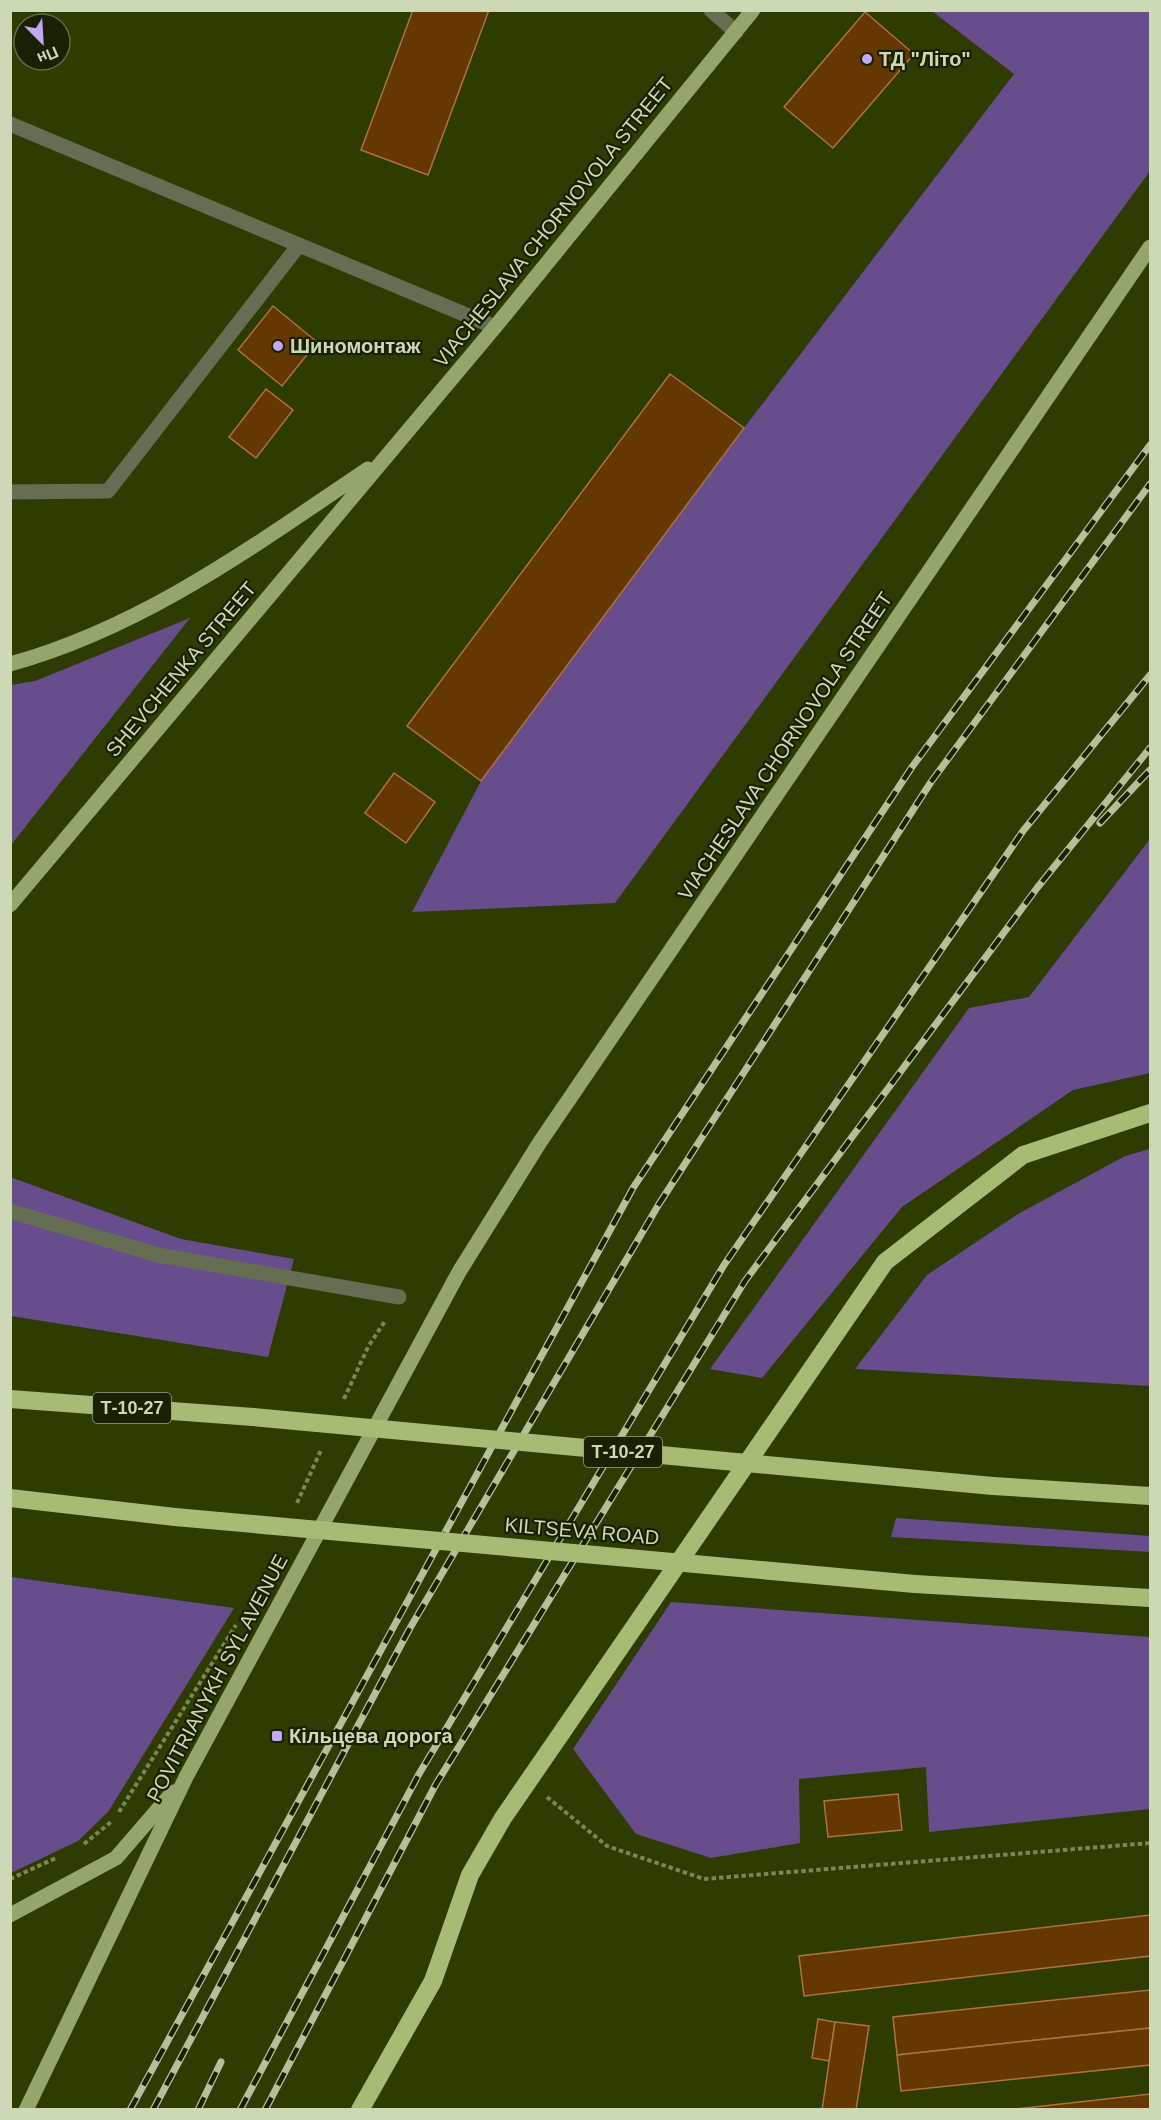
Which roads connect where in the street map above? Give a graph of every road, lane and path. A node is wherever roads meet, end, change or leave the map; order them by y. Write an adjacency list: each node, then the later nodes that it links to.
1 (711, 10): 3 (lane)
2 (753, 10): 3 (main road, VIACHESLAVA CHORNOVOLA STREET)
3 (736, 32): 7 (main road, VIACHESLAVA CHORNOVOLA STREET)
4 (10, 124): 5 (lane)
5 (299, 245): 7 (lane); 9 (lane)
6 (1150, 247): 14 (main road, VIACHESLAVA CHORNOVOLA STREET)
7 (495, 327): 8 (main road, VIACHESLAVA CHORNOVOLA STREET)
8 (383, 459): 10 (main road); 11 (main road, SHEVCHENKA STREET)
9 (10, 492)
10 (10, 664)
11 (10, 905)
12 (1150, 1113): 25 (highway)
13 (10, 1211): 15 (lane)
14 (459, 1272): 24 (main road, POVITRIANYKH SYL AVENUE)
15 (399, 1297): 17 (path)
16 (10, 1399): 19 (highway, Т-10-27, bridge)
17 (344, 1401)
18 (324, 1444): 21 (path)
19 (1150, 1496)
20 (10, 1498): 22 (highway, KILTSEVA ROAD, bridge)
21 (295, 1509)
22 (1150, 1598)
23 (243, 1615): 27 (path)
24 (186, 1777): 30 (main road); 31 (main road, POVITRIANYKH SYL AVENUE)
25 (528, 1782): 26 (path); 32 (highway)
26 (1150, 1844)
27 (78, 1849)
28 (59, 1857): 29 (path)
29 (10, 1879)
30 (10, 1915)
31 (27, 2109)
32 (360, 2109)

